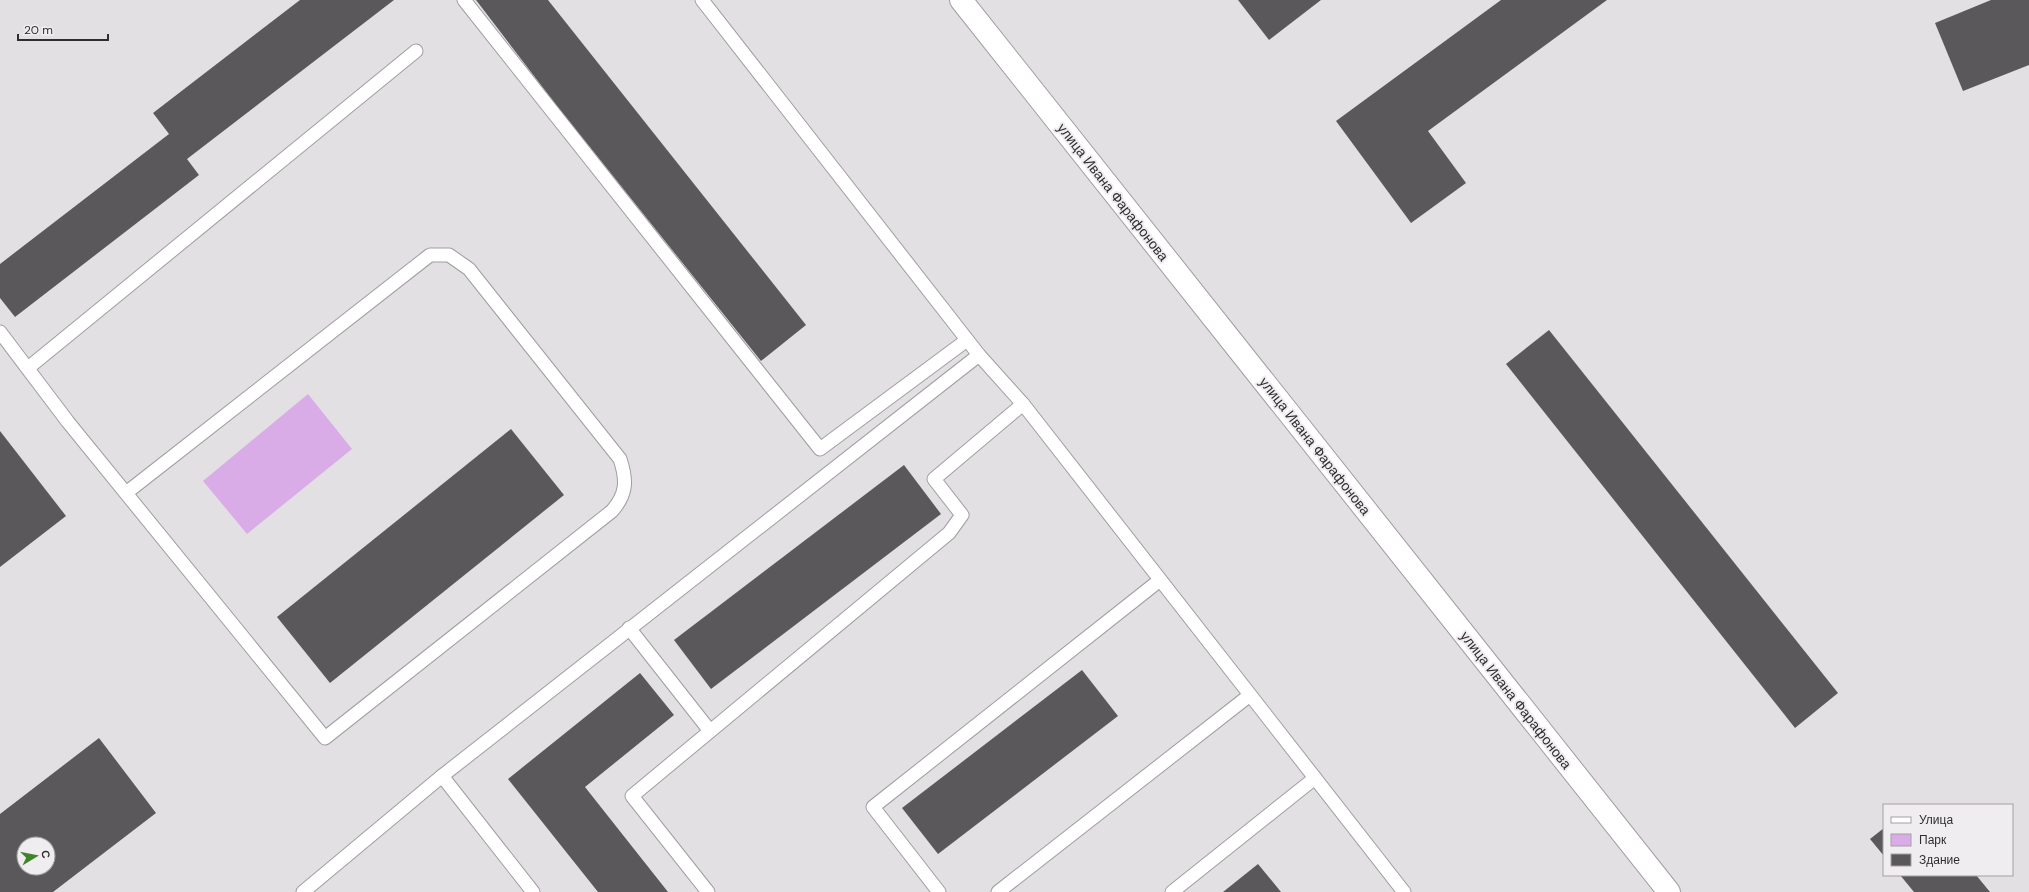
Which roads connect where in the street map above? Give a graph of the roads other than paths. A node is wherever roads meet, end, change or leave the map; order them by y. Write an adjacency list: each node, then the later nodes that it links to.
1 (464, 0): 6 (lane)
2 (702, 0): 6 (lane)
3 (961, 0): 24 (street, улица Ивана Фарафонова)
4 (416, 51): 8 (lane)
5 (0, 332): 8 (lane)
6 (967, 340): 7 (lane)
7 (979, 355): 9 (lane); 12 (lane)
8 (28, 368): 10 (lane)
9 (1023, 404): 11 (lane); 14 (lane)
10 (126, 493): 10 (lane)
11 (1160, 580): 13 (lane); 20 (lane)
12 (629, 628): 14 (lane); 15 (lane)
13 (1250, 695): 16 (lane); 21 (lane)
14 (710, 731): 19 (lane)
15 (442, 776): 17 (lane); 18 (lane)
16 (1315, 778): 22 (lane); 23 (lane)
17 (303, 892)
18 (533, 892)
19 (708, 892)
20 (940, 892)
21 (998, 892)
22 (1172, 892)
23 (1404, 892)
24 (1669, 892)

